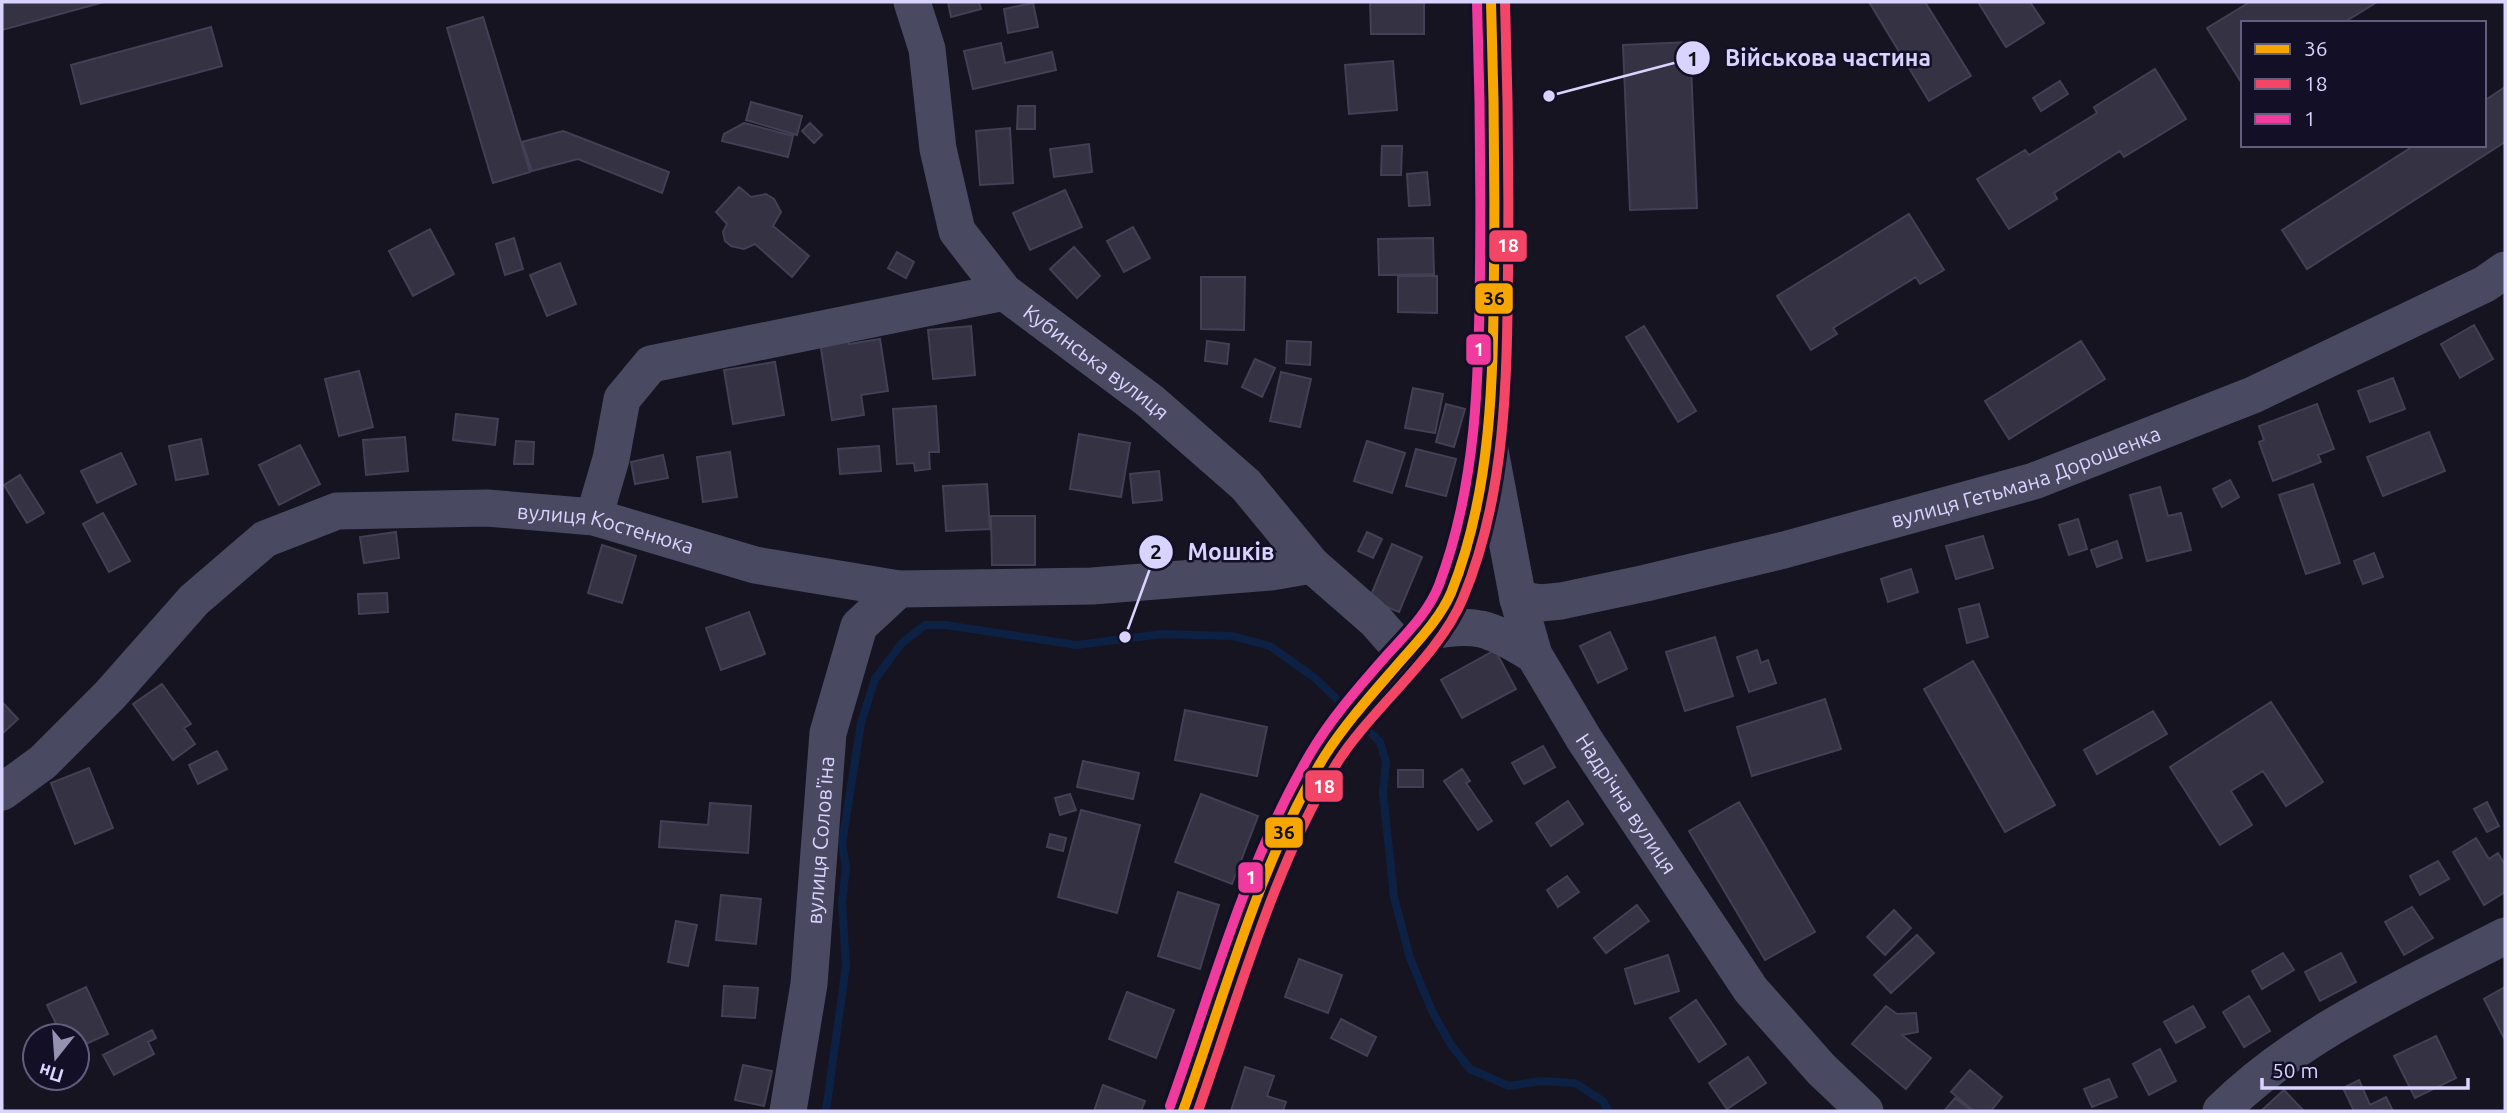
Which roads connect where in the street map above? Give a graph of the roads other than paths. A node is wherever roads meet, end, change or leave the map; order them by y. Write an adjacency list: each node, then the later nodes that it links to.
1 (912, 2): 4 (street, Кубинська вулиця)
2 (1490, 2): 5 (main road)
3 (2505, 270): 9 (street, вулиця Гетьмана Дорошенка)
4 (1004, 292): 6 (street); 7 (street, Кубинська вулиця)
5 (1489, 445): 9 (street, Надрічна вулиця); 10 (main road)
6 (594, 517): 8 (street, вулиця Костенюка); 12 (street, вулиця Костенюка)
7 (1312, 565): 8 (street, вулиця Костенюка); 10 (street, Кубинська вулиця)
8 (899, 589): 14 (street, вулиця Солов'їна)
9 (1518, 599): 11 (street, Надрічна вулиця)
10 (1417, 643): 11 (street); 15 (main road)
11 (1534, 655): 16 (street, Надрічна вулиця)
12 (2, 792)
13 (2505, 936): 17 (street)
14 (788, 1111)
15 (1183, 1111)
16 (1865, 1111)
17 (2221, 1111)

